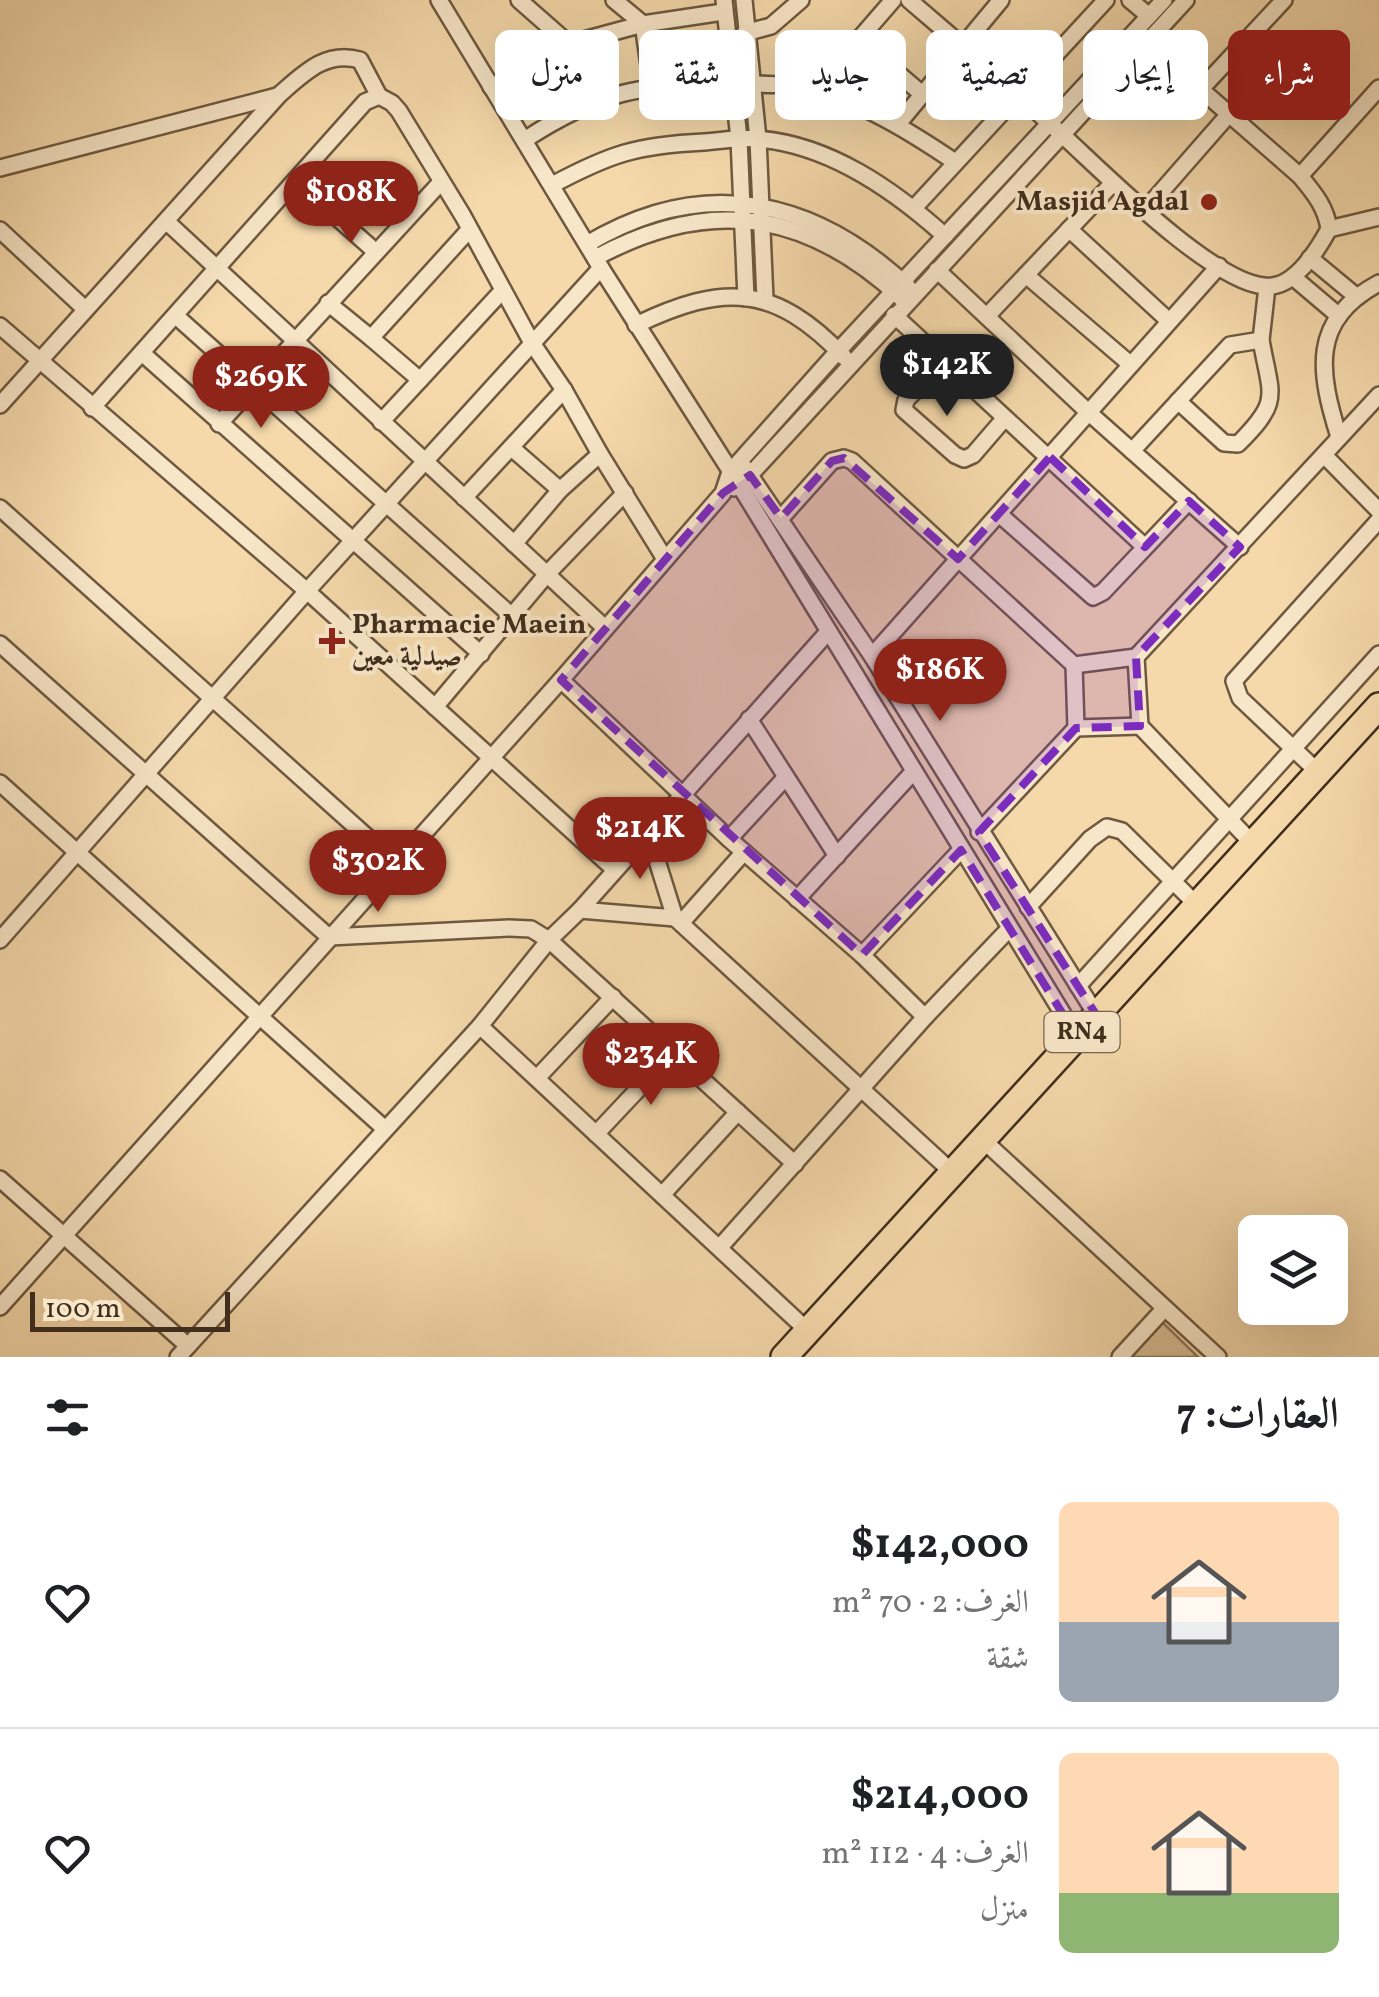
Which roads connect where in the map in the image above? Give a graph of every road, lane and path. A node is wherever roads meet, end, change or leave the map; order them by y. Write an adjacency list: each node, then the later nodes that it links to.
1 (439, 0): 32 (street)
2 (519, 0): 17 (street)
3 (614, 0): 16 (street)
4 (744, 0): 21 (street)
5 (801, 0): 22 (street)
6 (893, 0): 23 (street)
7 (909, 0): 24 (street)
8 (1002, 0): 25 (street)
9 (1106, 0): 28 (street)
10 (1130, 0): 15 (street)
11 (1164, 0): 15 (street)
12 (1186, 0): 27 (street)
13 (1284, 0): 30 (street)
14 (722, 4): 16 (street); 20 (street)
15 (1149, 16): 26 (street)
16 (643, 24): 18 (street); 19 (street)
17 (552, 30)
18 (619, 30)
19 (644, 30)
20 (726, 30)
21 (745, 30)
22 (755, 30)
23 (866, 30)
24 (944, 30)
25 (976, 30)
26 (1143, 30)
27 (1148, 30)
28 (1063, 47)
29 (906, 80): 36 (street)
30 (1208, 81)
31 (495, 85): 32 (street)
32 (492, 87): 51 (street)
33 (1379, 88): 56 (street)
34 (639, 89): 51 (street)
35 (926, 89): 36 (street)
36 (922, 94): 49 (street)
37 (1208, 94): 42 (street)
38 (279, 95): 39 (street); 55 (street); 65 (street)
39 (379, 96): 57 (street); 58 (street)
40 (755, 97): 53 (street)
41 (1083, 99): 50 (street)
42 (1228, 111)
43 (1228, 115): 62 (street)
44 (738, 120): 52 (street)
45 (884, 120): 49 (street)
46 (995, 120): 54 (street)
47 (1046, 120): 50 (street)
48 (1238, 120): 56 (street)
49 (896, 125): 54 (street)
50 (1056, 128): 59 (street); 70 (street); 76 (street)
51 (526, 139): 60 (street)
52 (739, 139): 53 (street); 60 (street); 63 (street)
53 (758, 139): 61 (street); 63 (street)
54 (955, 162): 61 (street)
55 (0, 168)
56 (1300, 176): 67 (street)
57 (297, 182): 71 (street); 75 (street)
58 (441, 182): 69 (street); 71 (street)
59 (1112, 184): 62 (street); 66 (street)
60 (552, 185): 72 (street)
61 (914, 208): 70 (street)
62 (1146, 209): 74 (street)
63 (752, 214): 72 (street); 83 (street); 84 (street); 85 (street)
64 (1379, 217): 67 (street)
65 (166, 221): 75 (street); 87 (street)
66 (1070, 229): 77 (street); 91 (street)
67 (1330, 229): 73 (street)
68 (0, 230): 87 (street)
69 (469, 230): 81 (street); 94 (street)
70 (945, 236): 83 (street)
71 (376, 252): 86 (street)
72 (594, 257): 92 (street); 97 (street)
73 (1310, 258): 78 (street); 82 (street)
74 (1219, 266): 80 (street); 91 (street)
75 (218, 270): 88 (street); 95 (street)
76 (937, 270): 83 (street); 89 (street)
77 (1026, 275): 89 (street); 103 (street)
78 (1293, 277): 80 (street); 90 (street)
79 (1379, 283): 82 (street)
80 (1267, 288): 96 (street)
81 (503, 290): 97 (street); 104 (street)
82 (1356, 296): 90 (street)
83 (902, 297): 98 (street); 101 (street); 102 (street)
84 (746, 298): 85 (street); 92 (street)
85 (765, 299): 98 (street)
86 (328, 303): 94 (street); 95 (street)
87 (86, 309): 100 (street)
88 (176, 316): 99 (street); 105 (street)
89 (987, 316): 111 (street)
90 (1338, 316): 115 (street)
91 (1169, 321): 103 (street)
92 (636, 325): 122 (street)
93 (0, 326): 100 (street)
94 (370, 338): 104 (street)
95 (294, 340): 105 (street); 113 (street)
96 (1261, 340): 108 (street); 108 (street)
97 (532, 343): 106 (street); 121 (street)
98 (838, 351): 102 (street); 122 (street)
99 (142, 353): 110 (street); 114 (street)
100 (38, 361): 109 (street); 110 (street)
101 (943, 363): 112 (street); 112 (street)
102 (850, 364): 122 (street)
103 (1130, 364): 111 (street)
104 (420, 380): 113 (street)
105 (254, 384): 114 (street); 127 (street)
106 (564, 390): 116 (street); 118 (street)
107 (1379, 395): 115 (street)
108 (1178, 400): 117 (street)
109 (0, 406)
110 (92, 408): 140 (street)
111 (1087, 411): 117 (street); 120 (street)
112 (1004, 419): 120 (street)
113 (381, 422): 121 (street)
114 (219, 424): 133 (street)
115 (1339, 438): 119 (street)
116 (513, 448): 123 (street); 125 (street)
117 (1132, 451): 126 (street)
118 (600, 454): 123 (street); 124 (street)
119 (1324, 455): 129 (street); 136 (street)
120 (1050, 457): 130 (street); 135 (street)
121 (424, 461): 125 (street); 127 (street)
122 (740, 474): 131 (street); 138 (street); 143 (street)
123 (560, 490): 134 (street)
124 (625, 493): 138 (street); 139 (street)
125 (464, 498): 134 (street)
126 (1189, 500): 135 (street); 136 (street)
127 (386, 503): 133 (street); 141 (street)
128 (0, 508): 151 (street)
129 (1379, 511)
130 (1000, 514): 135 (street); 137 (street)
131 (780, 518): 137 (street); 147 (street)
132 (1379, 520): 157 (street)
133 (352, 542): 140 (street); 145 (street)
134 (514, 544): 139 (street)
135 (1145, 547)
136 (1240, 547): 148 (street)
137 (958, 559): 147 (street); 149 (street)
138 (665, 560): 142 (street)
139 (547, 574): 141 (street); 142 (street)
140 (307, 591): 151 (street); 153 (street)
141 (512, 617): 145 (street)
142 (606, 628): 150 (street)
143 (827, 633): 154 (street); 159 (street)
144 (0, 644): 161 (street)
145 (481, 654): 153 (street)
146 (1379, 654): 157 (street)
147 (872, 656): 167 (street)
148 (1136, 657): 149 (street); 155 (street)
149 (1074, 665): 156 (street)
150 (561, 680): 158 (street); 164 (street)
151 (211, 700): 161 (street); 174 (street)
152 (1379, 706): 160 (main road, RN4)
153 (435, 707): 158 (street)
154 (749, 718): 162 (street); 164 (street)
155 (1140, 726): 156 (street); 165 (street)
156 (1076, 728): 167 (street)
157 (1294, 749): 160 (street); 165 (street)
158 (491, 757): 174 (street); 175 (street)
159 (914, 772): 170 (street); 173 (street)
160 (1318, 772): 169 (main road, RN4)
161 (147, 773): 171 (street); 183 (street)
162 (786, 778): 168 (street); 173 (street)
163 (0, 783): 171 (street)
164 (682, 794): 166 (street); 168 (street)
165 (1230, 820): 169 (street); 176 (street)
166 (648, 832): 175 (street); 181 (street)
167 (979, 832): 179 (street)
168 (729, 839): 172 (street)
169 (1254, 844): 178 (main road, RN4)
170 (961, 850): 182 (street); 186 (street)
171 (77, 852): 184 (street); 189 (street)
172 (744, 852): 177 (street); 181 (street)
173 (837, 856): 177 (street)
174 (395, 862): 183 (street)
175 (614, 869): 180 (street)
176 (1173, 881): 178 (street); 179 (street); 187 (street)
177 (797, 899): 186 (street)
178 (1196, 904): 190 (main road, RN4)
179 (1028, 907): 187 (street)
180 (580, 910): 181 (street); 185 (street)
181 (678, 921): 196 (street)
182 (1009, 929): 191 (street); 193 (street)
183 (329, 936): 185 (street); 189 (street)
184 (0, 940)
185 (549, 940): 188 (street); 192 (street)
186 (862, 955): 191 (street)
187 (1078, 986): 190 (street)
188 (613, 998): 194 (street); 195 (street)
189 (258, 1016): 198 (street); 205 (street)
190 (1096, 1016): 193 (main road, RN4)
191 (925, 1017): 196 (street)
192 (480, 1026): 195 (street); 198 (street)
193 (1077, 1037): 200 (main road, RN4)
194 (673, 1052): 197 (street); 199 (street)
195 (537, 1078): 199 (street)
196 (862, 1091): 201 (street); 202 (street)
197 (738, 1112): 201 (street); 204 (street)
198 (385, 1129): 210 (street)
199 (596, 1134): 204 (street)
200 (984, 1140): 202 (main road, RN4); 208 (street)
201 (794, 1164): 206 (street)
202 (953, 1173): 209 (main road, RN4)
203 (0, 1179): 205 (street)
204 (662, 1195): 206 (street)
205 (64, 1235): 207 (street); 210 (street)
206 (720, 1247): 209 (street)
207 (0, 1307)
208 (1164, 1309): 212 (street); 213 (street)
209 (808, 1331): 211 (main road, RN4)
210 (183, 1352)
211 (784, 1357)
212 (1120, 1357)
213 (1218, 1357)

